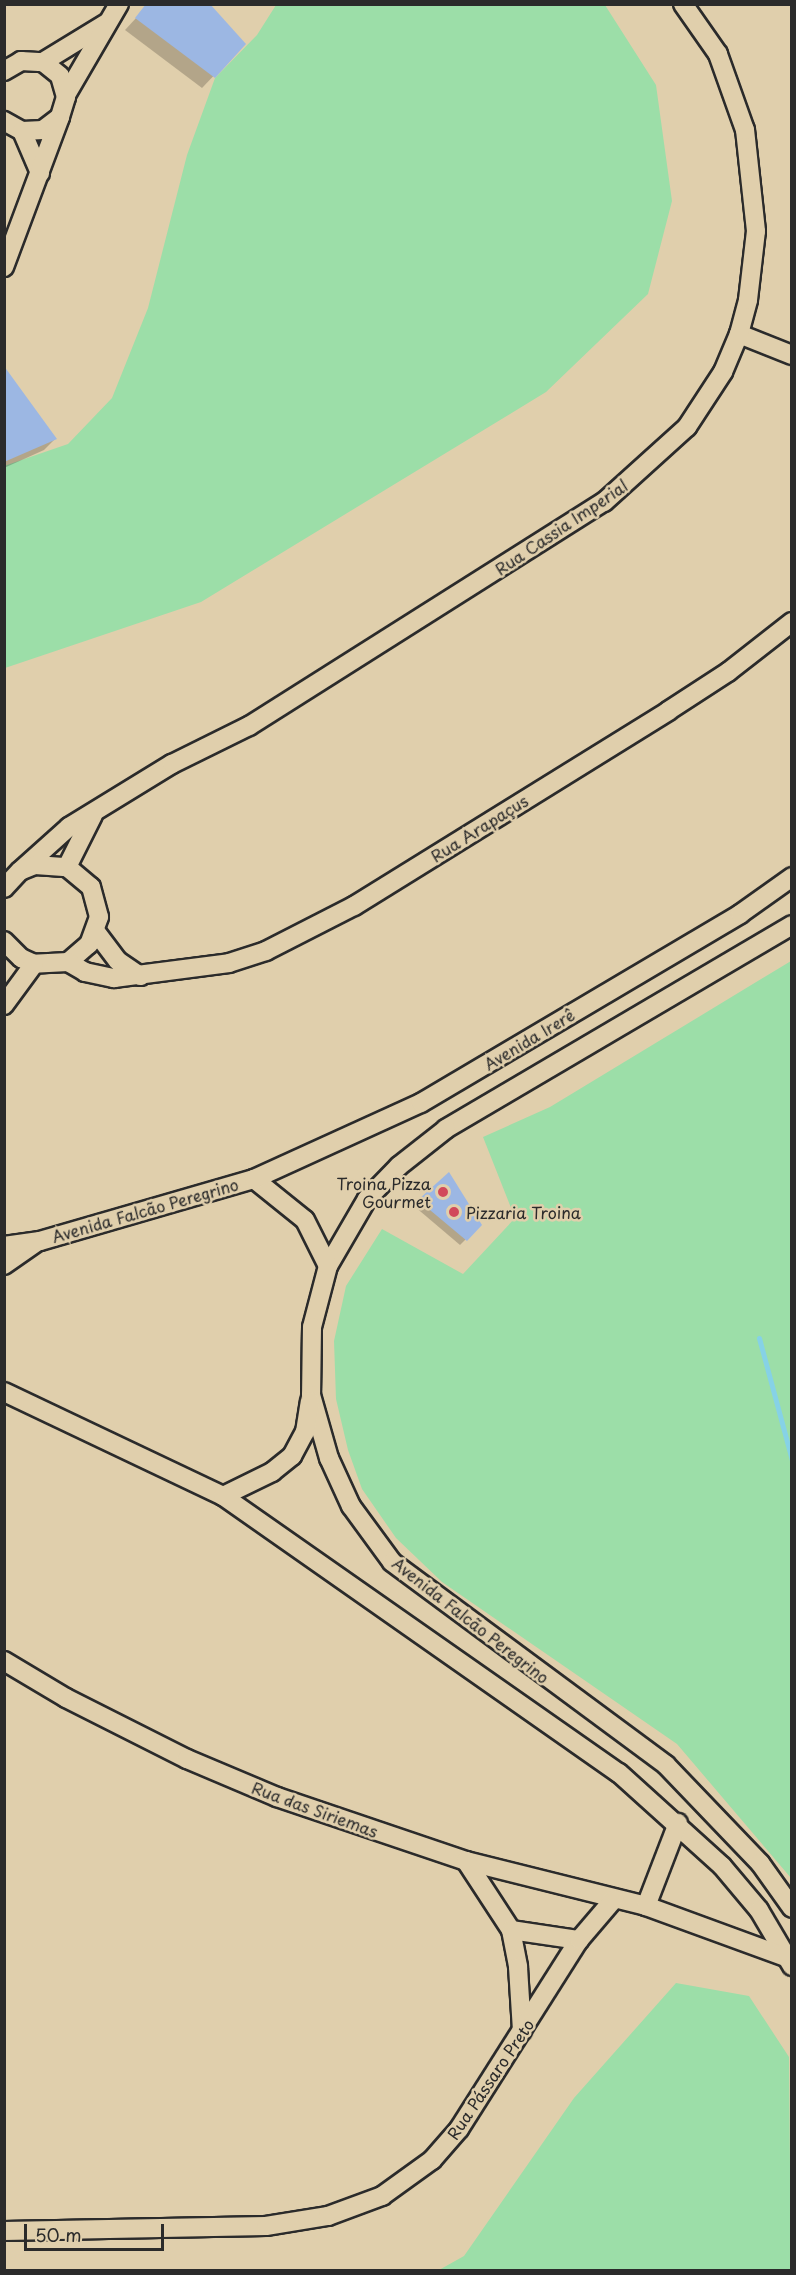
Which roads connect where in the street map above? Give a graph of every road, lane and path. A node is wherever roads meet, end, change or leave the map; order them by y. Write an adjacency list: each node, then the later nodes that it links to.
1 (119, 4): 3 (street)
2 (682, 4): 12 (street, Rua Cassia Imperial)
3 (105, 24): 4 (street); 6 (street)
4 (43, 62): 5 (street); 6 (street)
5 (4, 71)
6 (66, 95): 7 (street)
7 (60, 117): 9 (street); 10 (street)
8 (4, 121): 9 (street)
9 (22, 131): 10 (street)
10 (40, 173): 11 (street)
11 (4, 267)
12 (739, 334): 13 (street); 15 (street, Rua Cassia Imperial)
13 (792, 355)
14 (792, 622): 25 (street, Rua Arapaçus)
15 (96, 811): 16 (street); 17 (street, Rua Cassia Imperial)
16 (67, 867): 17 (street); 21 (street)
17 (20, 871): 19 (street, Rua Cassia Imperial)
18 (792, 877): 27 (street, Avenida Irerê)
19 (4, 888)
20 (792, 924): 31 (street)
21 (96, 932): 23 (street); 25 (street)
22 (4, 941): 24 (street)
23 (68, 962): 24 (street); 25 (street, Rua Arapaçus)
24 (34, 964): 26 (street)
25 (140, 976)
26 (4, 1005)
27 (254, 1179): 28 (street, Avenida Falcão Peregrino); 31 (street, Avenida Falcão Peregrino)
28 (40, 1240): 29 (street, Avenida Falcão Peregrino); 30 (street)
29 (4, 1246)
30 (4, 1265)
31 (328, 1266): 33 (street, Avenida Falcão Peregrino)
32 (4, 1392): 34 (street)
33 (311, 1395): 34 (street); 40 (street, Avenida Falcão Peregrino)
34 (223, 1496): 36 (street)
35 (4, 1661): 37 (street, Rua das Siriemas)
36 (678, 1823): 39 (street); 43 (street)
37 (466, 1861): 38 (street, Rua das Siriemas); 41 (street)
38 (614, 1899): 39 (street, Rua das Siriemas); 42 (street, Rua Pássaro Preto)
39 (646, 1906): 43 (street, Rua das Siriemas)
40 (792, 1908)
41 (511, 1930): 42 (street); 44 (street)
42 (579, 1940): 44 (street, Rua Pássaro Preto)
43 (790, 1962)
44 (522, 2031): 45 (street, Rua Pássaro Preto)
45 (4, 2231)

